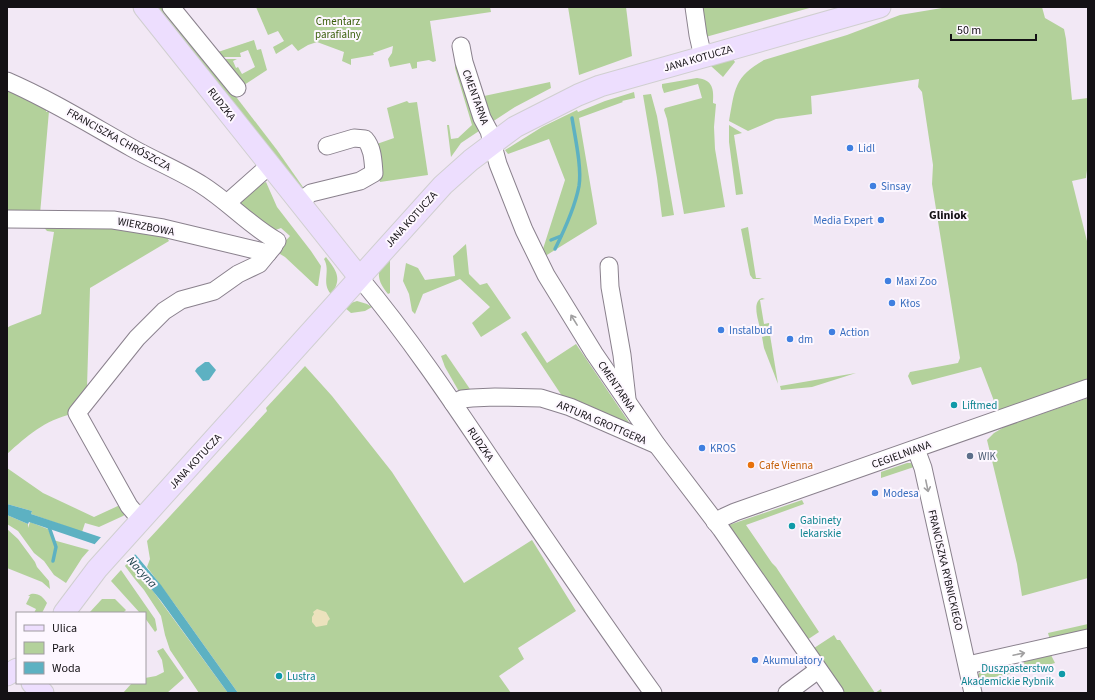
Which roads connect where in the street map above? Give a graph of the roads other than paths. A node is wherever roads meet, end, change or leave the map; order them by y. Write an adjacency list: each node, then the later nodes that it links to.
1 (144, 7): 11 (main road, RUDZKA)
2 (170, 7): 8 (street, RUDZKA)
3 (694, 7): 6 (street)
4 (880, 7): 6 (main road, JANA KOTUCZA)
5 (460, 46): 9 (street, CMENTARNA)
6 (703, 57): 9 (main road, JANA KOTUCZA)
7 (7, 81): 13 (street, FRANCISZKA CHRÓSZCZA)
8 (237, 88)
9 (492, 143): 17 (main road, JANA KOTUCZA); 19 (street, CMENTARNA, one-way to 9)
10 (327, 146): 12 (street)
11 (270, 165): 12 (main road, RUDZKA); 13 (street)
12 (299, 202): 17 (main road, RUDZKA)
13 (227, 203): 15 (street)
14 (7, 219): 15 (street, WIERZBOWA)
15 (277, 243): 24 (street)
16 (609, 266): 19 (street)
17 (359, 277): 20 (street, RUDZKA); 24 (main road, JANA KOTUCZA)
18 (1088, 388): 22 (street, CEGIELNIANA)
19 (627, 401): 21 (street, CMENTARNA)
20 (453, 404): 21 (street, ARTURA GROTTGERA); 33 (street, RUDZKA)
21 (657, 445): 23 (street, CMENTARNA)
22 (916, 449): 23 (street, CEGIELNIANA); 27 (street, FRANCISZKA RYBNICKIEGO, one-way to 27)
23 (715, 522): 29 (street, CMENTARNA)
24 (136, 525): 25 (main road, JANA KOTUCZA)
25 (65, 612)
26 (1088, 638): 27 (street, one-way to 26)
27 (968, 665): 36 (street, FRANCISZKA RYBNICKIEGO)
28 (16, 670): 30 (main road)
29 (818, 670): 34 (street); 35 (street, CMENTARNA)
30 (7, 675)
31 (33, 684): 32 (main road)
32 (43, 693)
33 (653, 693)
34 (787, 693)
35 (835, 693)
36 (973, 693)

